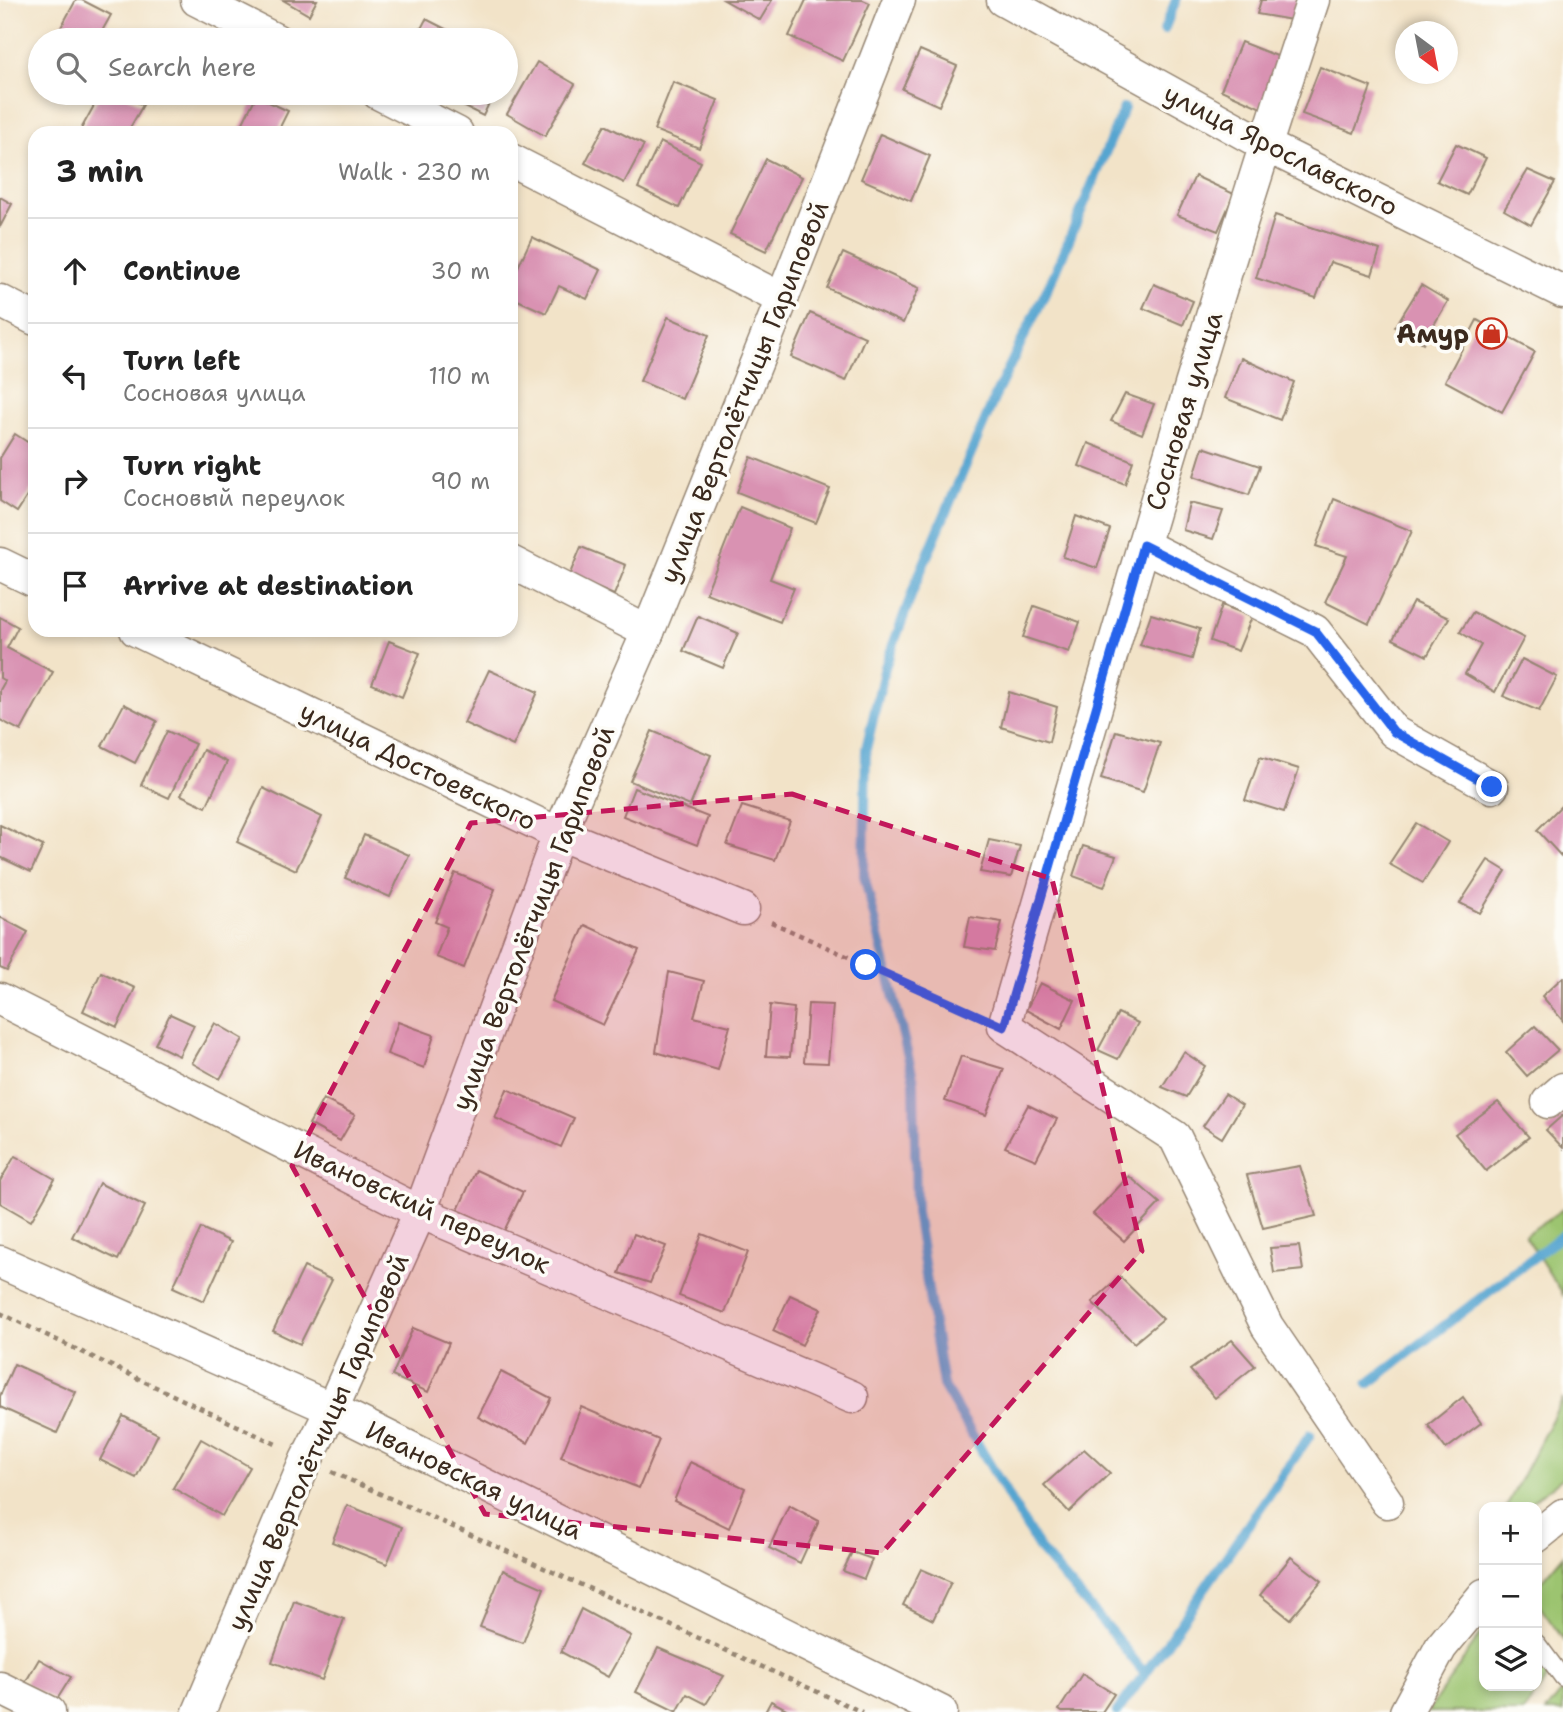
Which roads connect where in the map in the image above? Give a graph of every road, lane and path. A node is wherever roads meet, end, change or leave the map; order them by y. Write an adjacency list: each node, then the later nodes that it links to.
1 (197, 0): 5 (street)
2 (899, 0): 11 (street, улица Вертолётчицы Гариповой)
3 (1003, 0): 8 (street, улица Ярославского)
4 (1312, 0): 8 (street, Сосновая улица)
5 (252, 28)
6 (402, 105): 7 (street)
7 (443, 126)
8 (1265, 145): 10 (street, улица Ярославского); 14 (street, Сосновая улица)
9 (518, 164): 11 (street)
10 (1563, 292)
11 (782, 299): 18 (street, улица Вертолётчицы Гариповой)
12 (0, 301): 13 (street)
13 (28, 315)
14 (1143, 545): 20 (street); 24 (street, Сосновая улица)
15 (0, 564): 17 (street)
16 (518, 566): 18 (street)
17 (28, 578)
18 (648, 632): 21 (street, улица Вертолётчицы Гариповой)
19 (151, 637): 21 (street, улица Достоевского)
20 (1492, 787)
21 (559, 834): 22 (street, улица Достоевского); 25 (street, улица Вертолётчицы Гариповой)
22 (743, 909): 24 (path)
23 (0, 999): 25 (street, Ивановский переулок)
24 (1004, 1027): 31 (street)
25 (420, 1212): 28 (street, Ивановский переулок); 29 (street, улица Вертолётчицы Гариповой)
26 (0, 1262): 29 (street, Ивановская улица)
27 (0, 1313): 30 (path)
28 (852, 1397)
29 (332, 1409): 30 (street, улица Вертолётчицы Гариповой); 41 (street, Ивановская улица)
30 (306, 1460): 39 (street, улица Вертолётчицы Гариповой); 40 (path)
31 (1387, 1502)
32 (1563, 1515): 33 (street)
33 (1542, 1532)
34 (1479, 1601): 42 (street)
35 (1542, 1650): 36 (lane)
36 (1563, 1678)
37 (0, 1688): 38 (street)
38 (49, 1712)
39 (199, 1712)
40 (862, 1712)
41 (941, 1712)
42 (1406, 1712)

